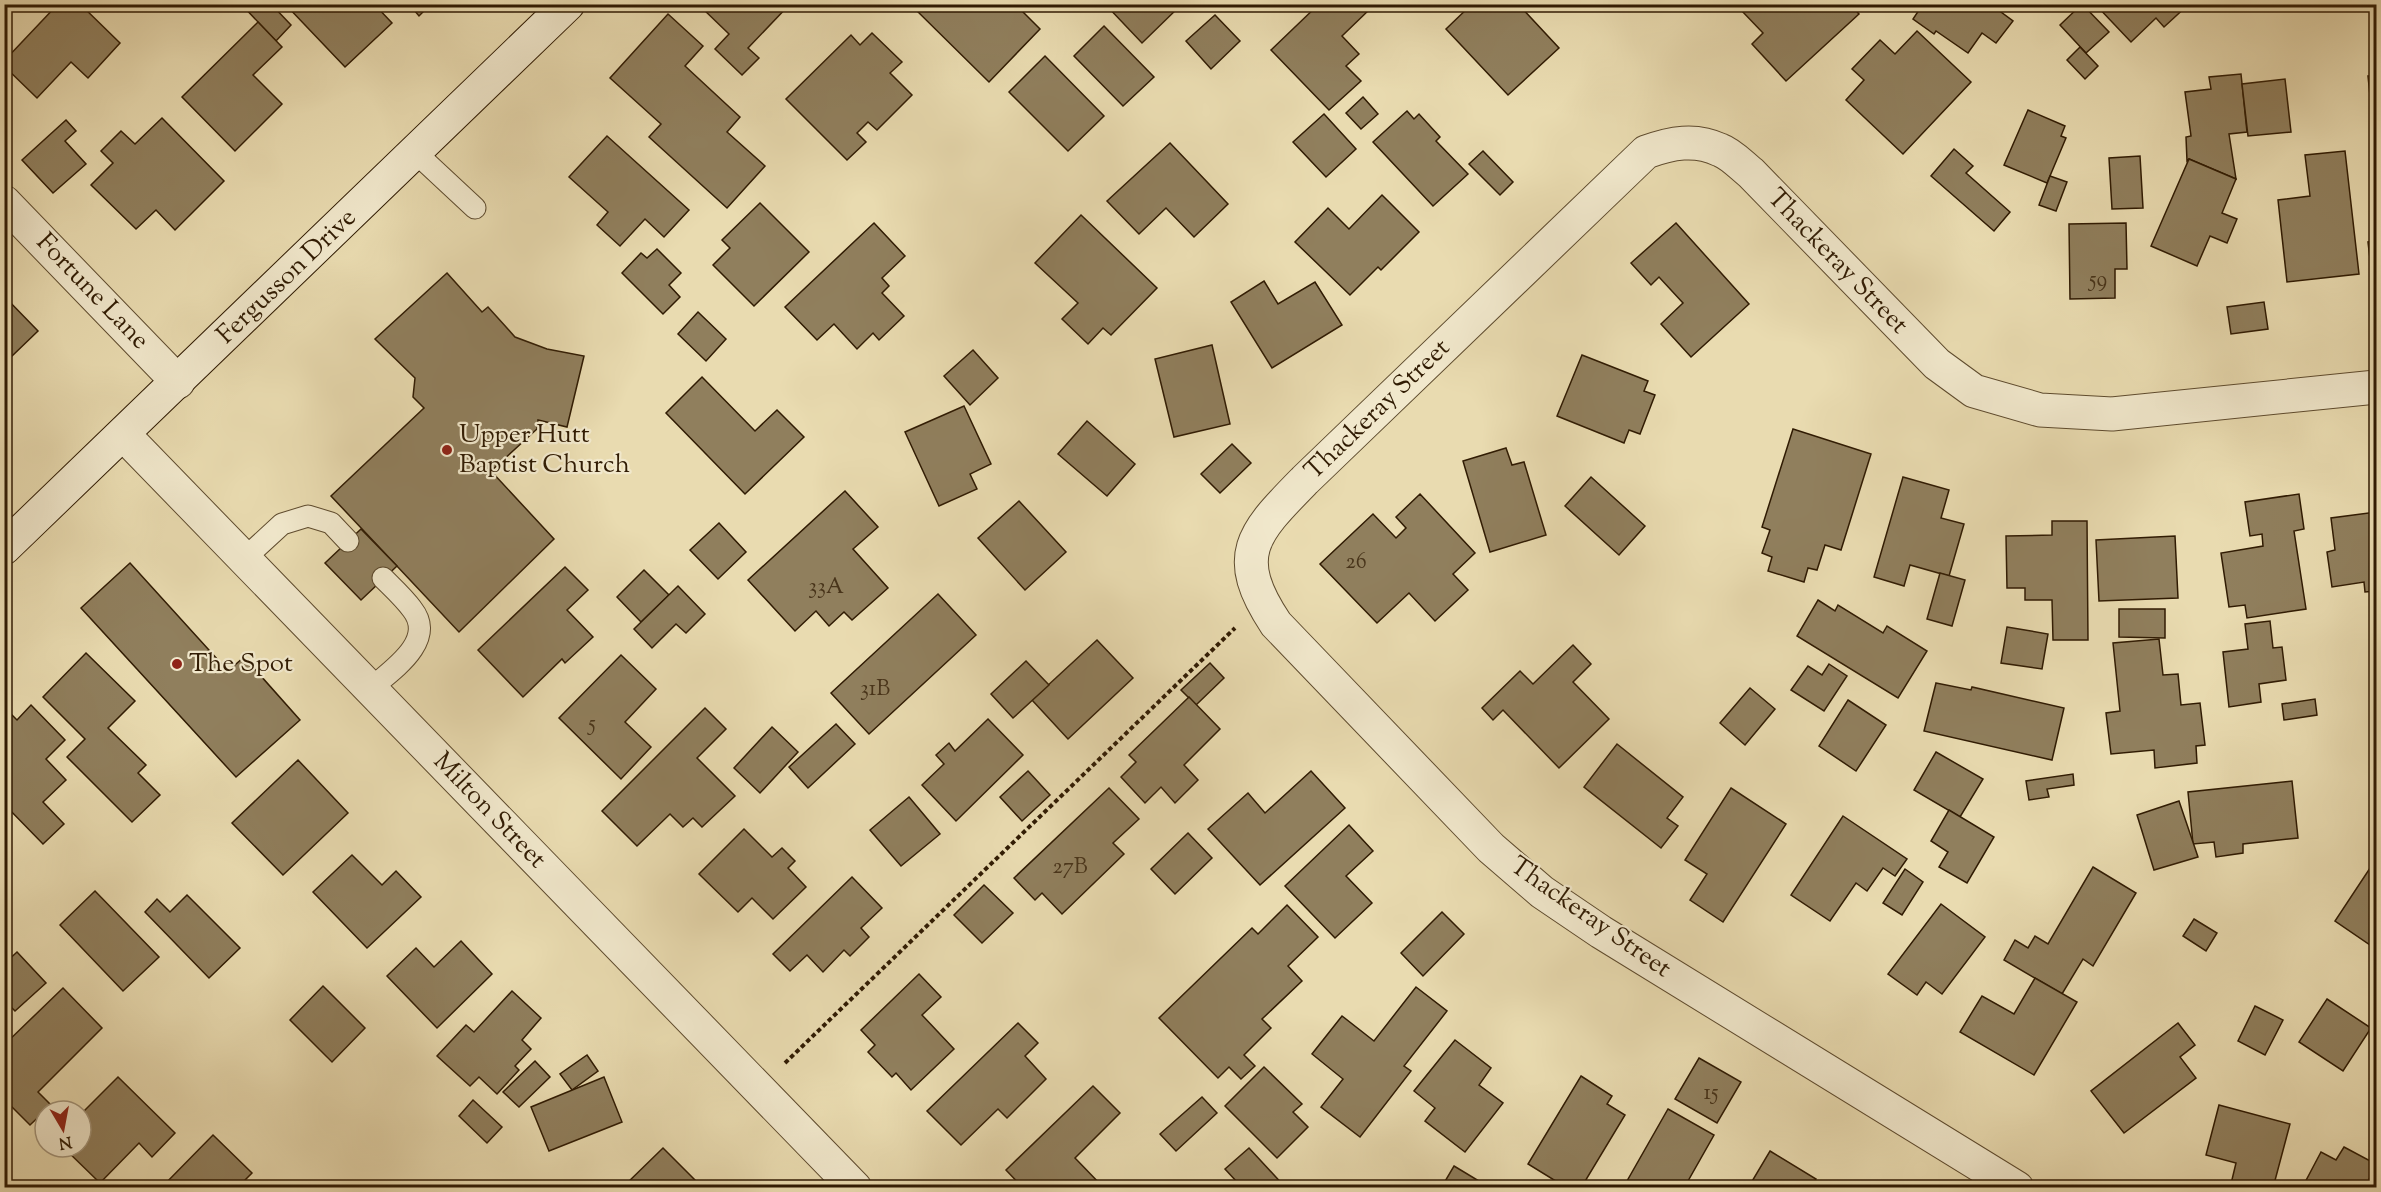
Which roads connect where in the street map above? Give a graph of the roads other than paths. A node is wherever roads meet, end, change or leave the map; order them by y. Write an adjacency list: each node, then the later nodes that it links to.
1 (568, 4): 2 (street, Fergusson Drive)
2 (416, 153): 4 (lane); 5 (street, Fergusson Drive)
3 (4, 202): 5 (street, Fortune Lane)
4 (475, 208)
5 (178, 382): 7 (street, Fergusson Drive)
6 (2376, 387): 14 (street, Thackeray Street)
7 (123, 435): 9 (street, Fergusson Drive); 10 (street, Milton Street)
8 (348, 541): 10 (lane)
9 (4, 548)
10 (244, 559): 12 (street, Milton Street)
11 (383, 578): 12 (lane)
12 (370, 689): 13 (street, Milton Street)
13 (855, 1188)
14 (2017, 1188)

